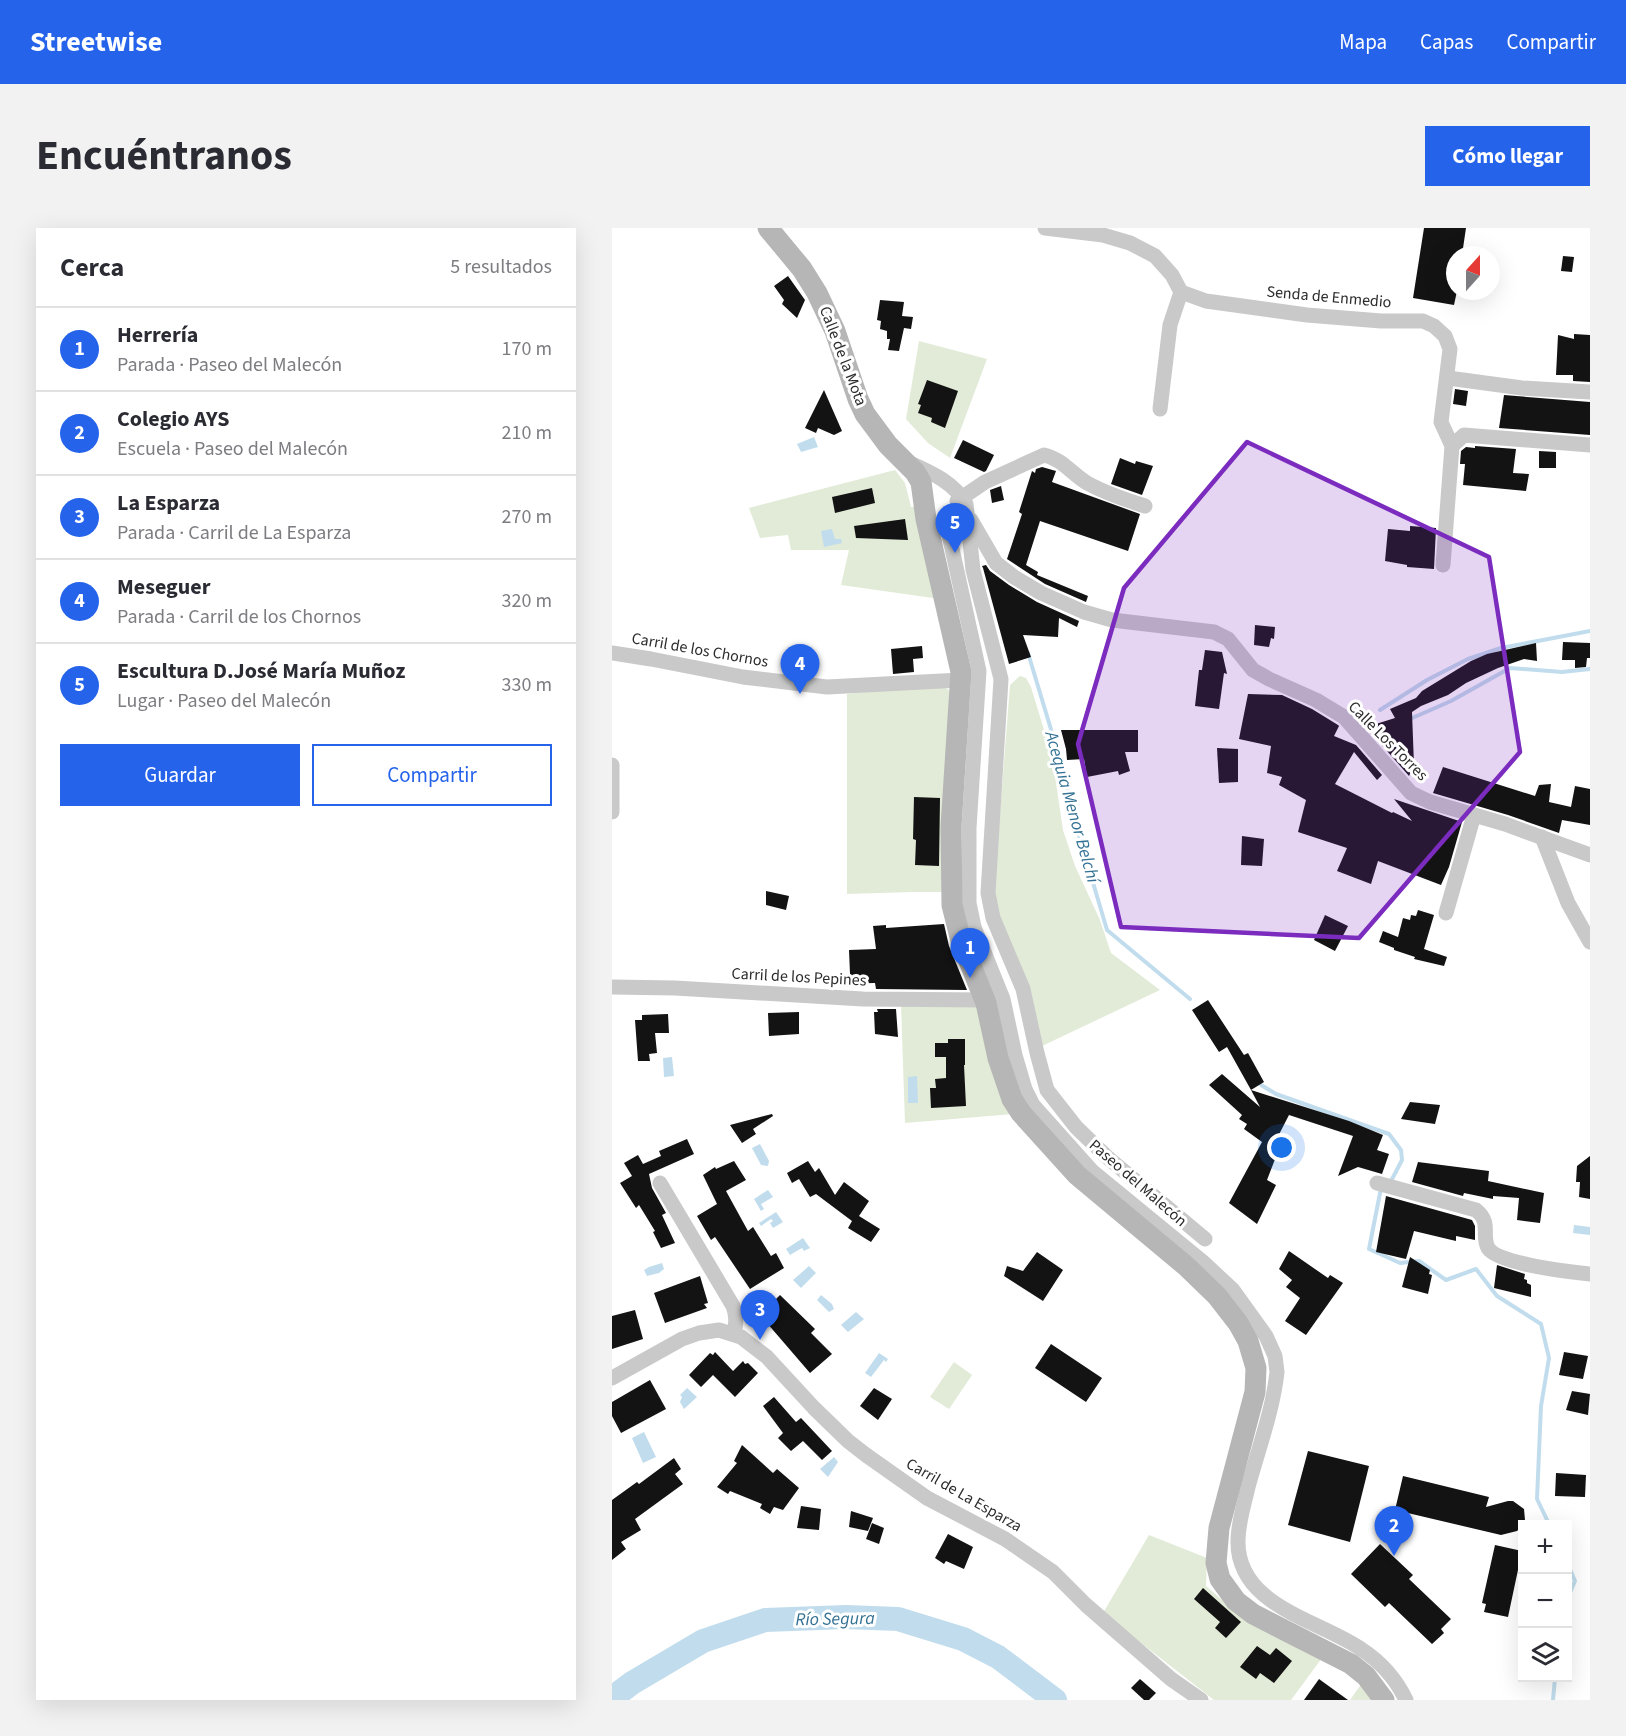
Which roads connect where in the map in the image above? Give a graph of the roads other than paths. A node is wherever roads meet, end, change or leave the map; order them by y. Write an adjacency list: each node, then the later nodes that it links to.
1 (768, 228): 9 (street, Calle de la Mota)
2 (1045, 228): 3 (street)
3 (1181, 292): 4 (street, Senda de Enmedio); 6 (street)
4 (1448, 378): 5 (street); 8 (street)
5 (1590, 392)
6 (1160, 409)
7 (1590, 445): 8 (street)
8 (1452, 446): 16 (street)
9 (904, 460): 10 (street, Calle de la Mota); 11 (street)
10 (921, 482): 11 (street); 19 (street)
11 (959, 499): 12 (street); 13 (street)
12 (1145, 506)
13 (968, 514): 15 (street, Calle Los Torres); 17 (street)
14 (947, 526): 37 (street, Paseo del Malecón)
15 (996, 563): 17 (street); 22 (street, Calle Los Torres)
16 (1443, 565)
17 (973, 570): 31 (street)
18 (612, 653): 19 (street, Carril de los Chornos)
19 (961, 680): 28 (street)
20 (612, 765): 21 (street)
21 (612, 812)
22 (1474, 815): 23 (street, Calle Los Torres); 25 (street)
23 (1542, 837): 24 (street, Calle Los Torres); 26 (street)
24 (1590, 855)
25 (1446, 913)
26 (1590, 942)
27 (612, 987): 28 (street, Carril de los Pepines)
28 (985, 1000): 36 (street)
29 (660, 1183): 33 (street)
30 (1377, 1183): 32 (street)
31 (1205, 1239)
32 (1590, 1274)
33 (734, 1334): 34 (street, Carril de La Esparza); 35 (street, Carril de La Esparza)
34 (612, 1378)
35 (1201, 1700)
36 (1384, 1700)
37 (1406, 1700)

